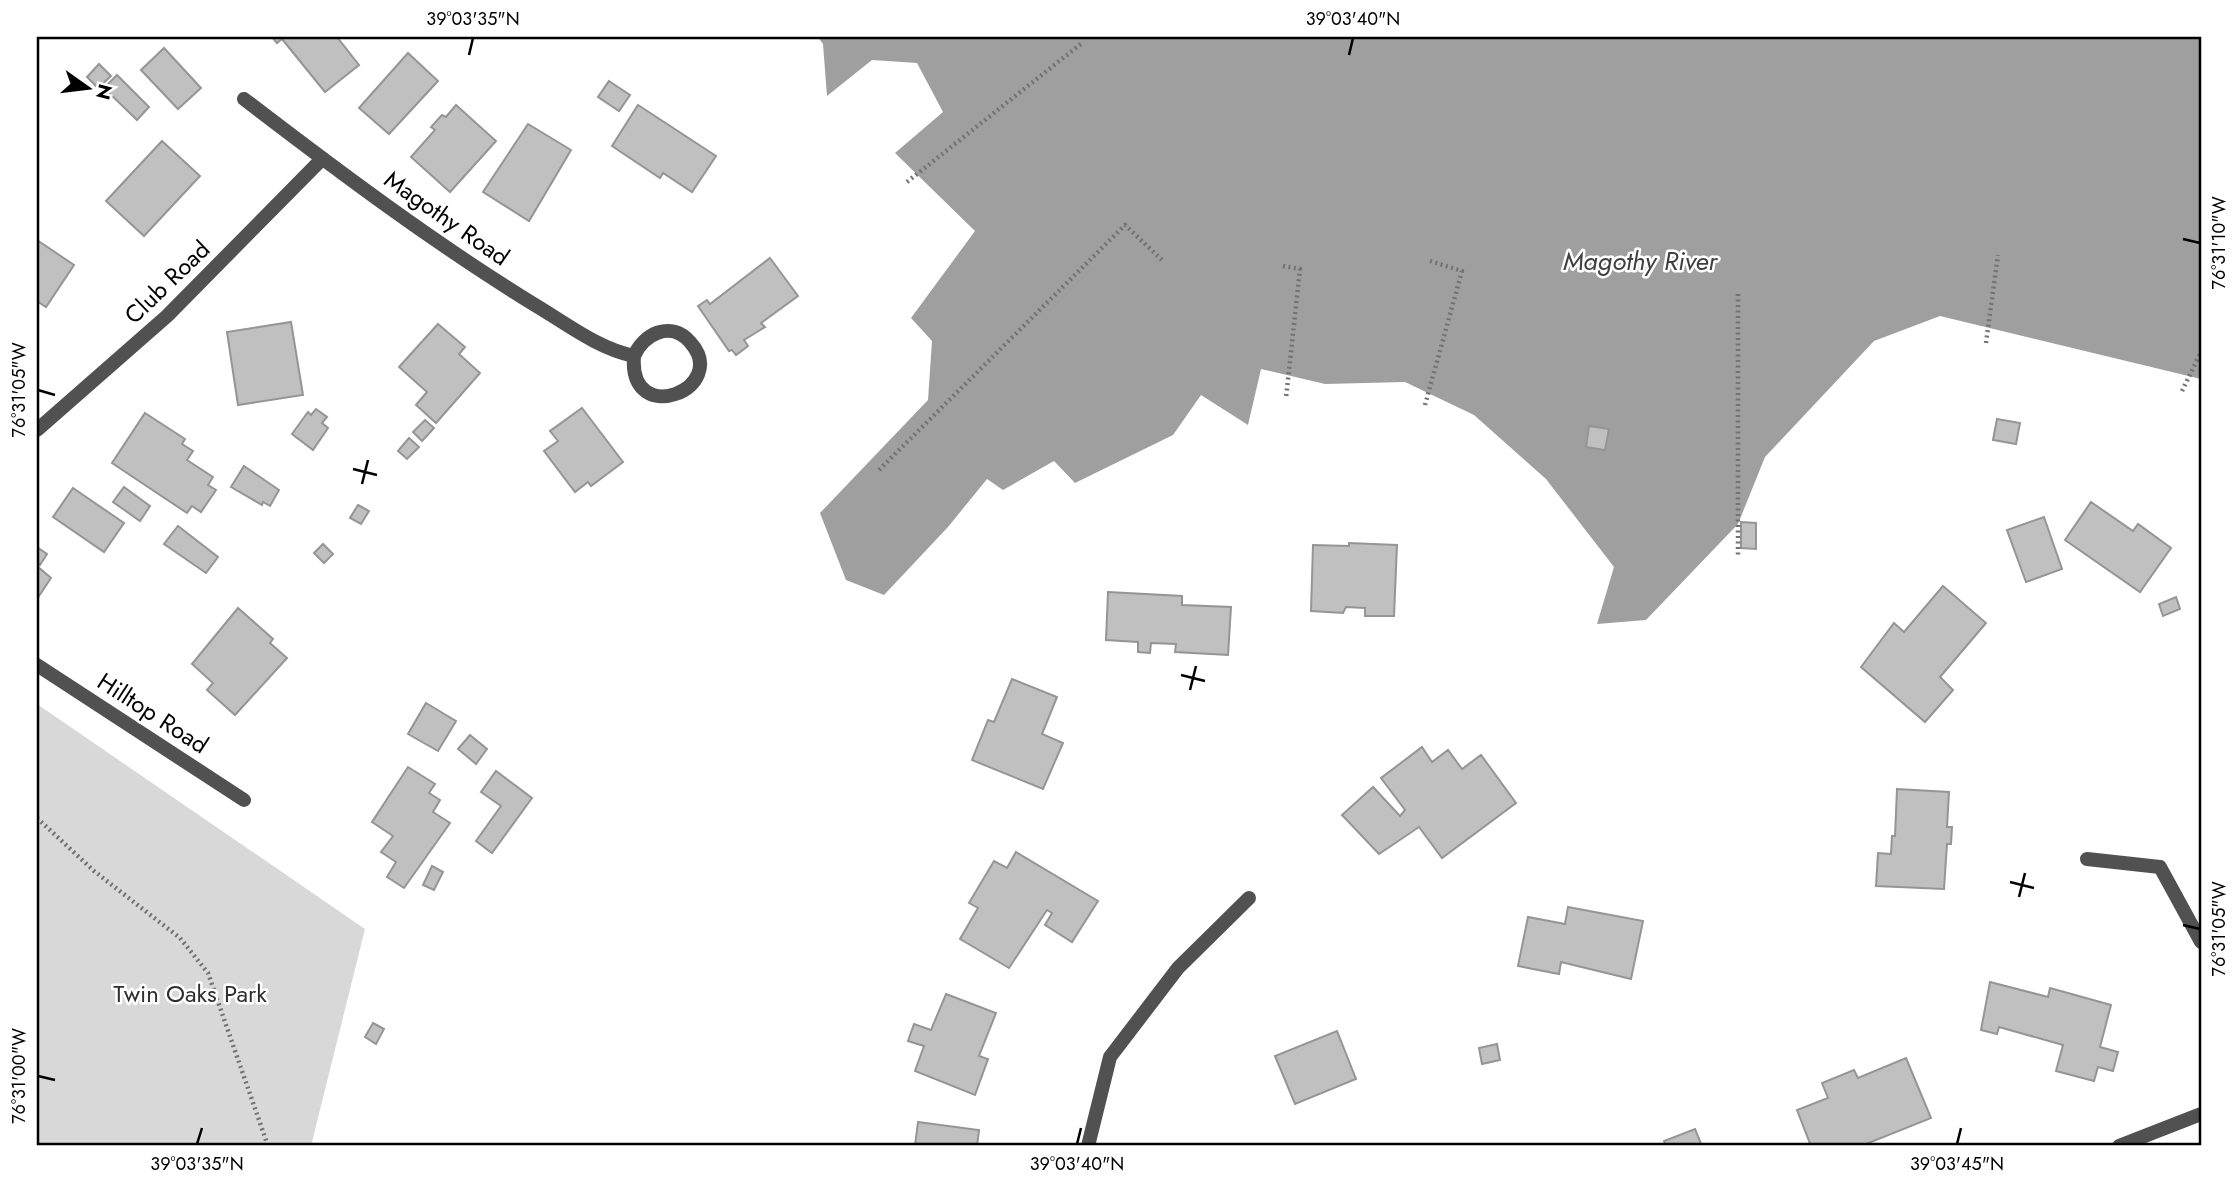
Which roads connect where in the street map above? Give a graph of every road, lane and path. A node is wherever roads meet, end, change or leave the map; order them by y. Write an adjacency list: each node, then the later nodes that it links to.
1 (1082, 43): 4 (path)
2 (244, 99): 3 (street, Magothy Road)
3 (323, 159): 12 (street, Magothy Road); 16 (street, Club Road)
4 (906, 182)
5 (1998, 255): 10 (path)
6 (1427, 260): 15 (path)
7 (1164, 262): 17 (path)
8 (1283, 266): 14 (path)
9 (1738, 294): 18 (path)
10 (1986, 343)
11 (2201, 352): 13 (path)
12 (634, 356): 12 (street)
13 (2182, 391)
14 (1286, 398)
15 (1425, 405)
16 (37, 430)
17 (878, 470)
18 (1738, 556)
19 (37, 665): 20 (street, Hilltop Road)
20 (244, 800)
21 (37, 818): 26 (path)
22 (2087, 859): 24 (street)
23 (1249, 898): 27 (street)
24 (2201, 942)
25 (2201, 1114): 28 (street)
26 (268, 1146)
27 (1088, 1146)
28 (2119, 1146)

